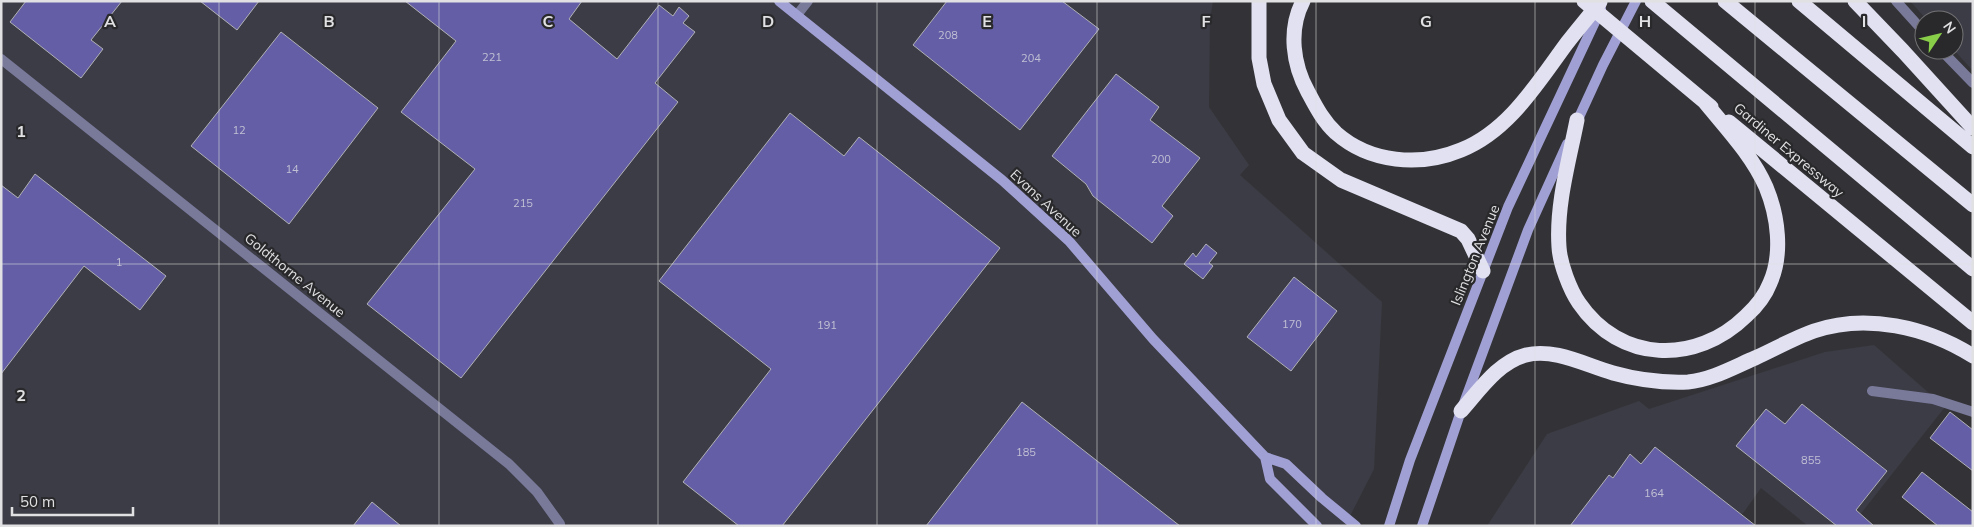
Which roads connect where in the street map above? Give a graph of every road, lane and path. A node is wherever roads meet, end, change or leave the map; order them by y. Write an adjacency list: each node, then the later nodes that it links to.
1 (779, 1): 14 (main road, Evans Avenue)
2 (808, 1): 14 (street)
3 (1259, 1): 25 (highway)
4 (1303, 1): 6 (highway)
5 (1584, 1): 19 (highway, Gardiner Expressway)
6 (1600, 1)
7 (1605, 1): 25 (main road, Islington Avenue)
8 (1636, 1): 20 (main road)
9 (1652, 1): 24 (highway, Gardiner Expressway)
10 (1725, 1): 23 (highway)
11 (1799, 1): 22 (highway)
12 (1855, 1): 21 (highway)
13 (1896, 1): 15 (street)
14 (797, 15): 31 (main road, Evans Avenue)
15 (1914, 21)
16 (1, 59): 32 (street, Goldthorne Avenue)
17 (1951, 60): 18 (street)
18 (1973, 83)
19 (1704, 101): 20 (highway); 26 (highway, Gardiner Expressway)
20 (1577, 120): 29 (main road)
21 (1973, 128)
22 (1973, 147)
23 (1973, 205)
24 (1973, 269)
25 (1483, 271): 35 (main road, Islington Avenue)
26 (1973, 323)
27 (1973, 356): 29 (highway)
28 (1872, 391): 30 (street)
29 (1461, 411): 36 (main road)
30 (1973, 412)
31 (1265, 457): 33 (main road, Evans Avenue); 34 (main road, Evans Avenue)
32 (560, 524)
33 (1317, 526)
34 (1356, 526)
35 (1390, 526)
36 (1422, 526)

